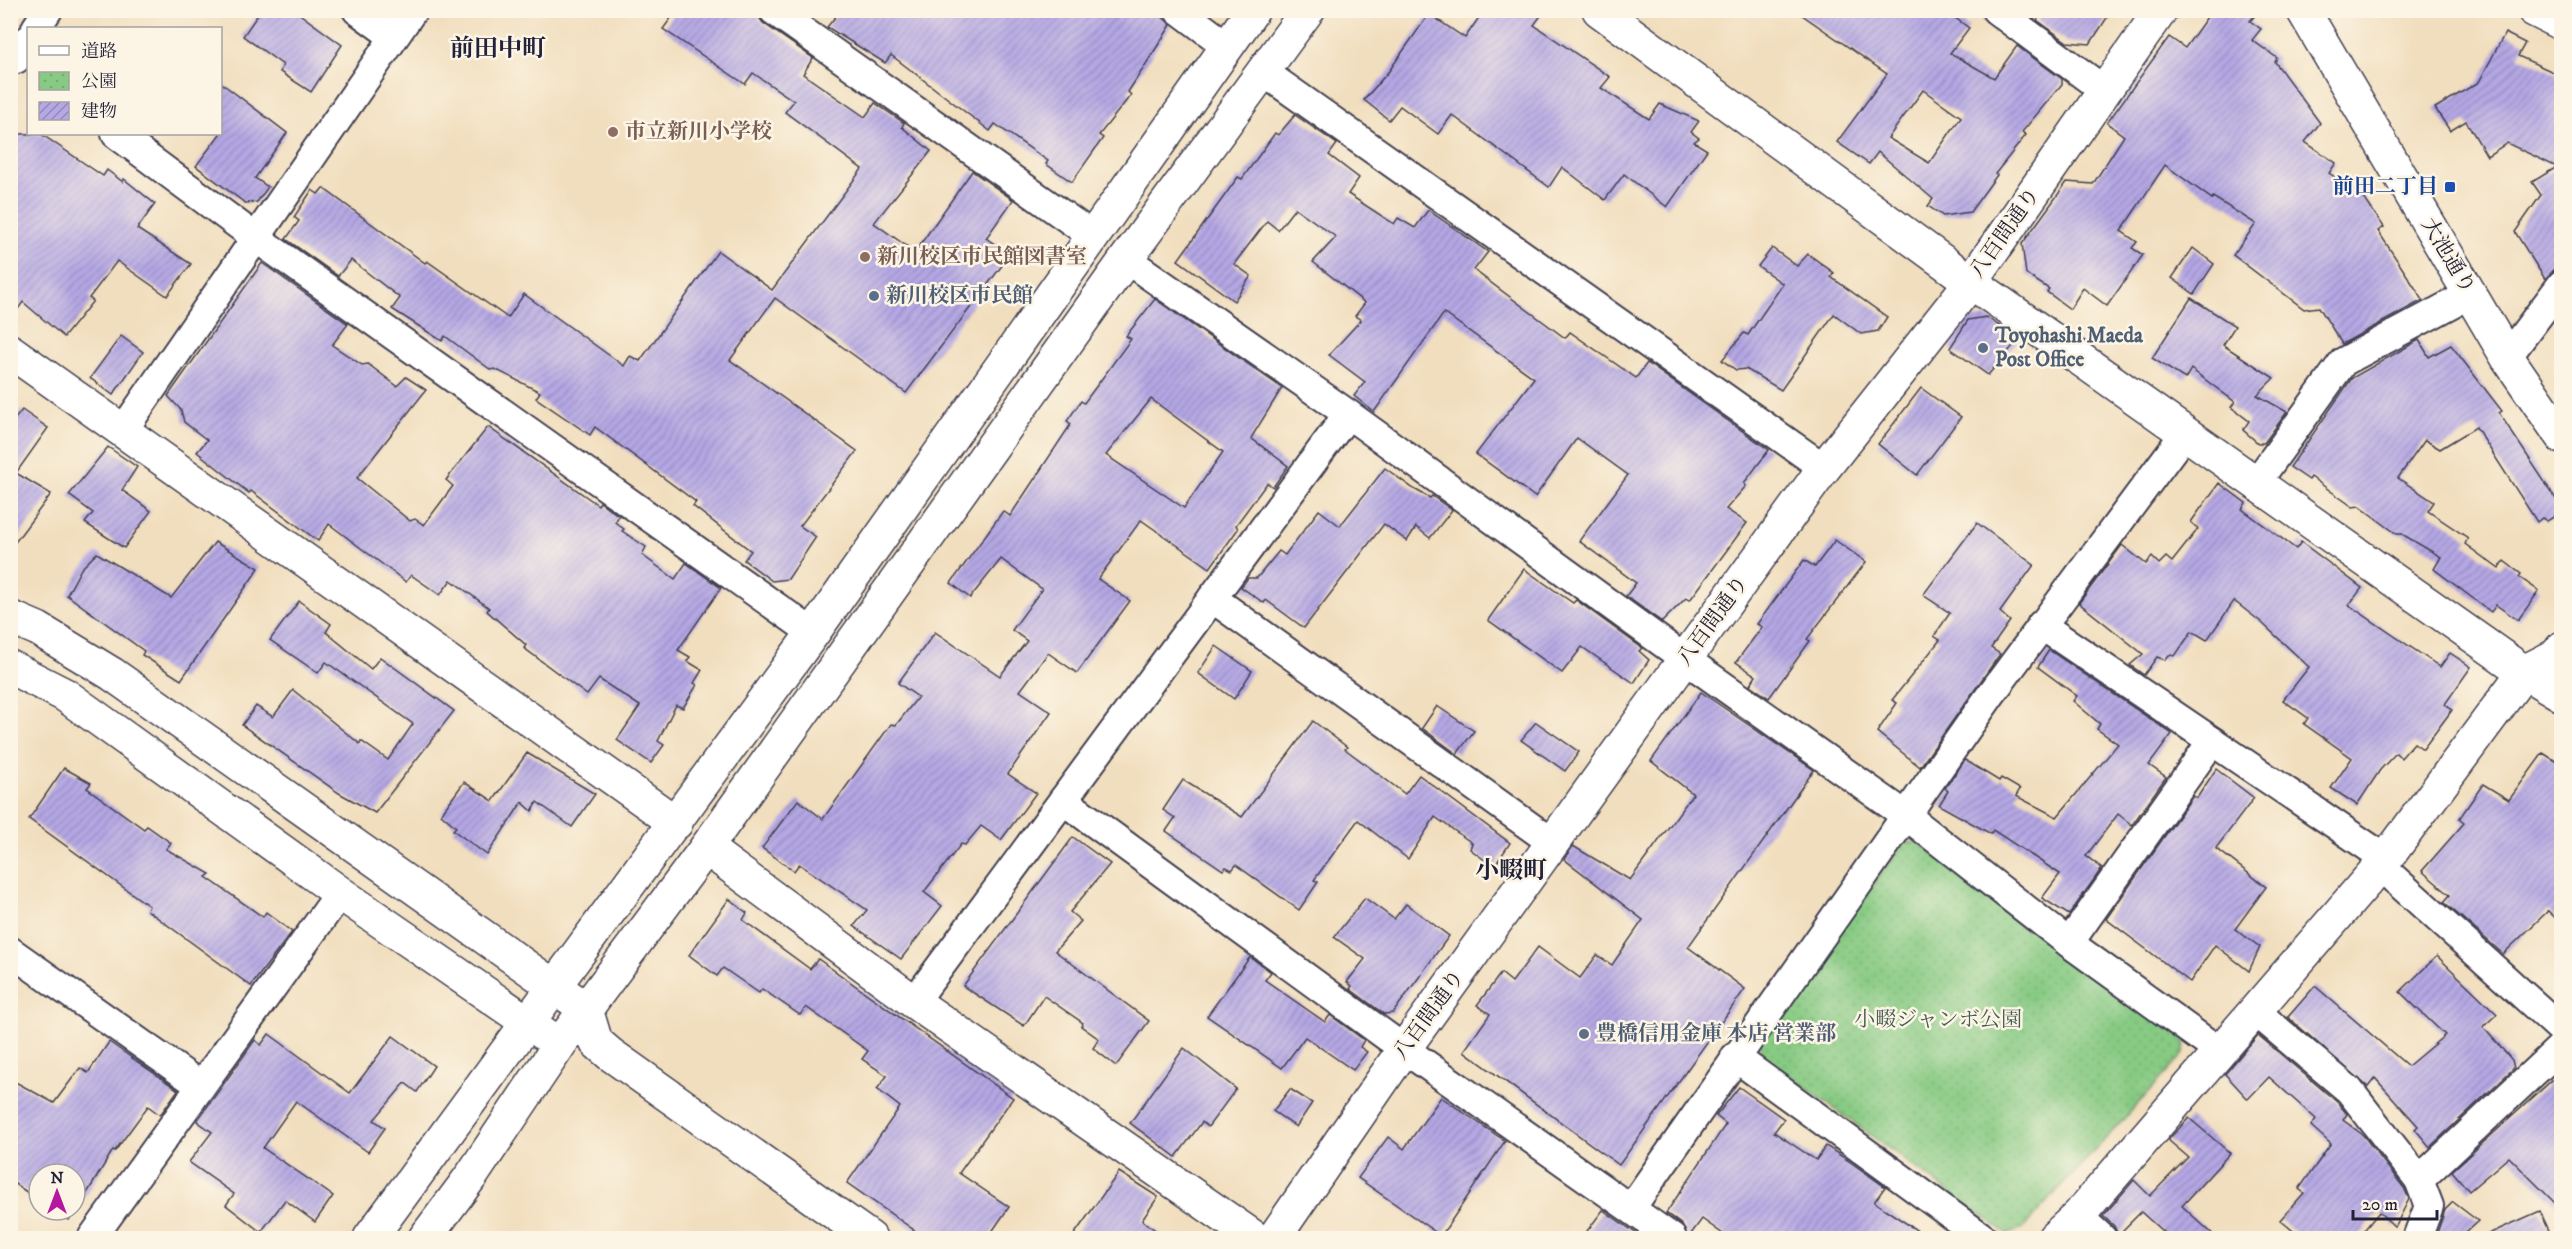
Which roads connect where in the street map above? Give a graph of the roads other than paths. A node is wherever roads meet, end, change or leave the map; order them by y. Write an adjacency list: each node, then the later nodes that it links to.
1 (48, 10): 14 (street)
2 (357, 10): 15 (street)
3 (413, 10): 15 (street)
4 (773, 10): 20 (street)
5 (1179, 10): 16 (street)
6 (1252, 10): 16 (street)
7 (1308, 10): 17 (street)
8 (1599, 10): 23 (street)
9 (1996, 10): 18 (street)
10 (2161, 10): 18 (street, 八百間通り)
11 (2302, 10): 25 (street, 大池通り)
12 (2534, 10): 13 (street)
13 (2562, 24)
14 (37, 27)
15 (394, 37): 21 (street)
16 (1227, 46): 20 (street)
17 (1265, 73): 22 (street); 32 (street)
18 (2105, 90): 23 (street, 八百間通り)
19 (117, 135): 21 (street)
20 (1094, 237): 37 (street)
21 (256, 238): 29 (street); 37 (street)
22 (1126, 259): 28 (street); 48 (street)
23 (1971, 282): 30 (street); 32 (street, 八百間通り)
24 (2562, 284): 27 (street)
25 (2470, 294): 27 (street, 大池通り); 33 (street)
26 (10, 351): 29 (street)
27 (2507, 357): 31 (street, 大池通り)
28 (1348, 414): 34 (street); 39 (street)
29 (122, 432): 46 (street)
30 (2185, 433): 33 (street); 36 (street)
31 (2562, 437)
32 (1824, 468): 39 (street, 八百間通り)
33 (2256, 483): 41 (street)
34 (1212, 598): 44 (street); 47 (street)
35 (10, 617): 53 (street)
36 (2042, 625): 43 (street); 45 (street)
37 (813, 633): 46 (street)
38 (2562, 648): 41 (street)
39 (1684, 659): 45 (street); 47 (street, 八百間通り)
40 (10, 668): 50 (street)
41 (2524, 672): 42 (street); 49 (street)
42 (2562, 695)
43 (2212, 741): 49 (street); 51 (street)
44 (1063, 800): 54 (street); 62 (street)
45 (1908, 817): 51 (street); 64 (street)
46 (676, 823): 53 (street)
47 (1553, 843): 62 (street, 八百間通り)
48 (706, 848): 54 (street); 55 (street)
49 (2383, 863): 56 (street); 58 (street)
50 (340, 893): 57 (street); 65 (street)
51 (2069, 943): 63 (street)
52 (10, 951): 65 (street)
53 (554, 988): 55 (street); 57 (street)
54 (914, 1002): 73 (street)
55 (586, 1009): 59 (street); 60 (street)
56 (2255, 1011): 63 (street); 66 (street)
57 (527, 1023): 60 (street); 70 (street)
58 (2562, 1030)
59 (596, 1042): 60 (street); 72 (street)
60 (560, 1044): 71 (street)
61 (2562, 1046): 66 (street)
62 (1404, 1049): 67 (street); 74 (street, 八百間通り)
63 (2220, 1052): 68 (street)
64 (1735, 1057): 67 (street); 76 (street)
65 (201, 1086): 69 (street)
66 (2419, 1180): 79 (street)
67 (1631, 1208): 75 (street)
68 (2078, 1216): 77 (street); 78 (street)
69 (92, 1239)
70 (370, 1239)
71 (425, 1239)
72 (870, 1239)
73 (1255, 1239)
74 (1274, 1239)
75 (1672, 1239)
76 (1983, 1239)
77 (2054, 1239)
78 (2102, 1239)
79 (2417, 1239)

